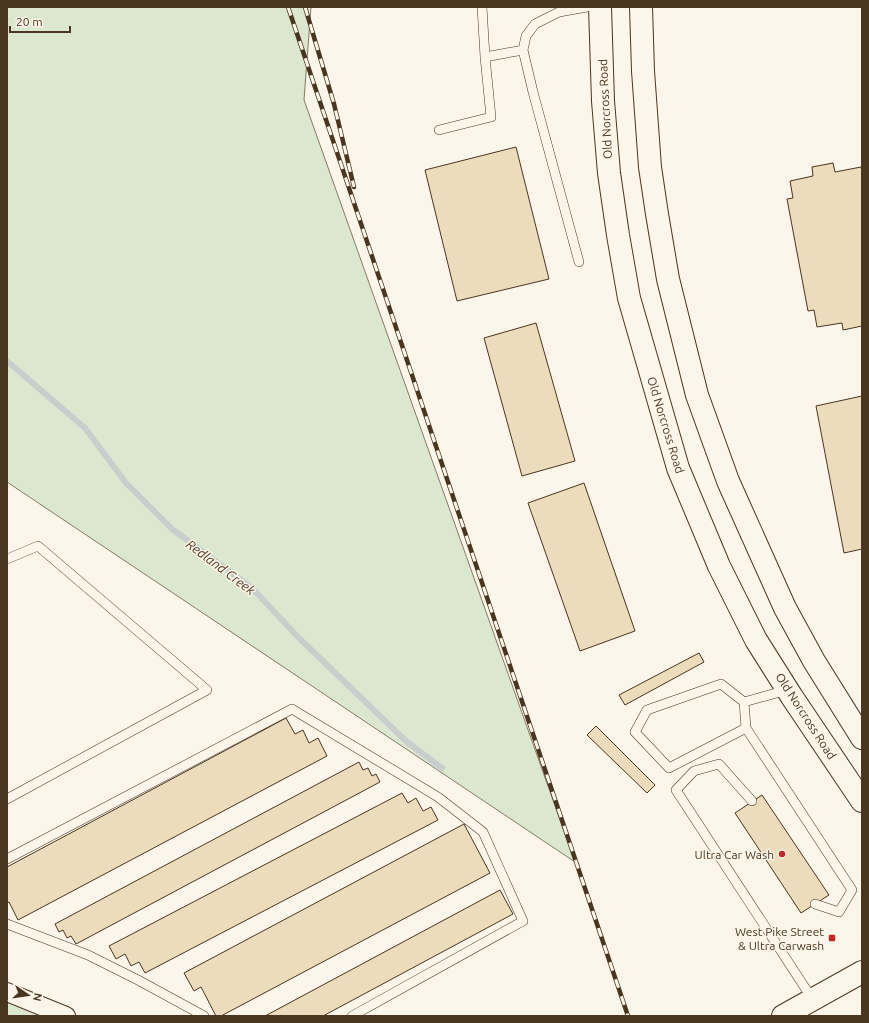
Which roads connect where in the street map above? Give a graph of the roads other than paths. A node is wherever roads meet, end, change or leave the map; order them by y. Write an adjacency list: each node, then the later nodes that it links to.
1 (482, 7): 6 (lane)
2 (587, 7): 5 (lane)
3 (600, 7): 10 (main road, Old Norcross Road)
4 (641, 7): 13 (main road)
5 (523, 50): 6 (lane); 8 (lane)
6 (486, 57): 7 (lane)
7 (439, 130)
8 (579, 262)
9 (7, 559): 14 (lane)
10 (787, 690): 11 (lane); 16 (main road, Old Norcross Road)
11 (744, 702): 12 (lane); 12 (lane)
12 (746, 728): 18 (lane)
13 (862, 738)
14 (7, 799)
15 (752, 801): 22 (lane)
16 (862, 801)
17 (7, 860): 25 (lane)
18 (815, 904)
19 (7, 924): 24 (lane)
20 (862, 972): 22 (main road)
21 (7, 992): 23 (street)
22 (814, 1000): 26 (main road)
23 (66, 1016)
24 (204, 1016)
25 (352, 1016)
26 (783, 1016)

